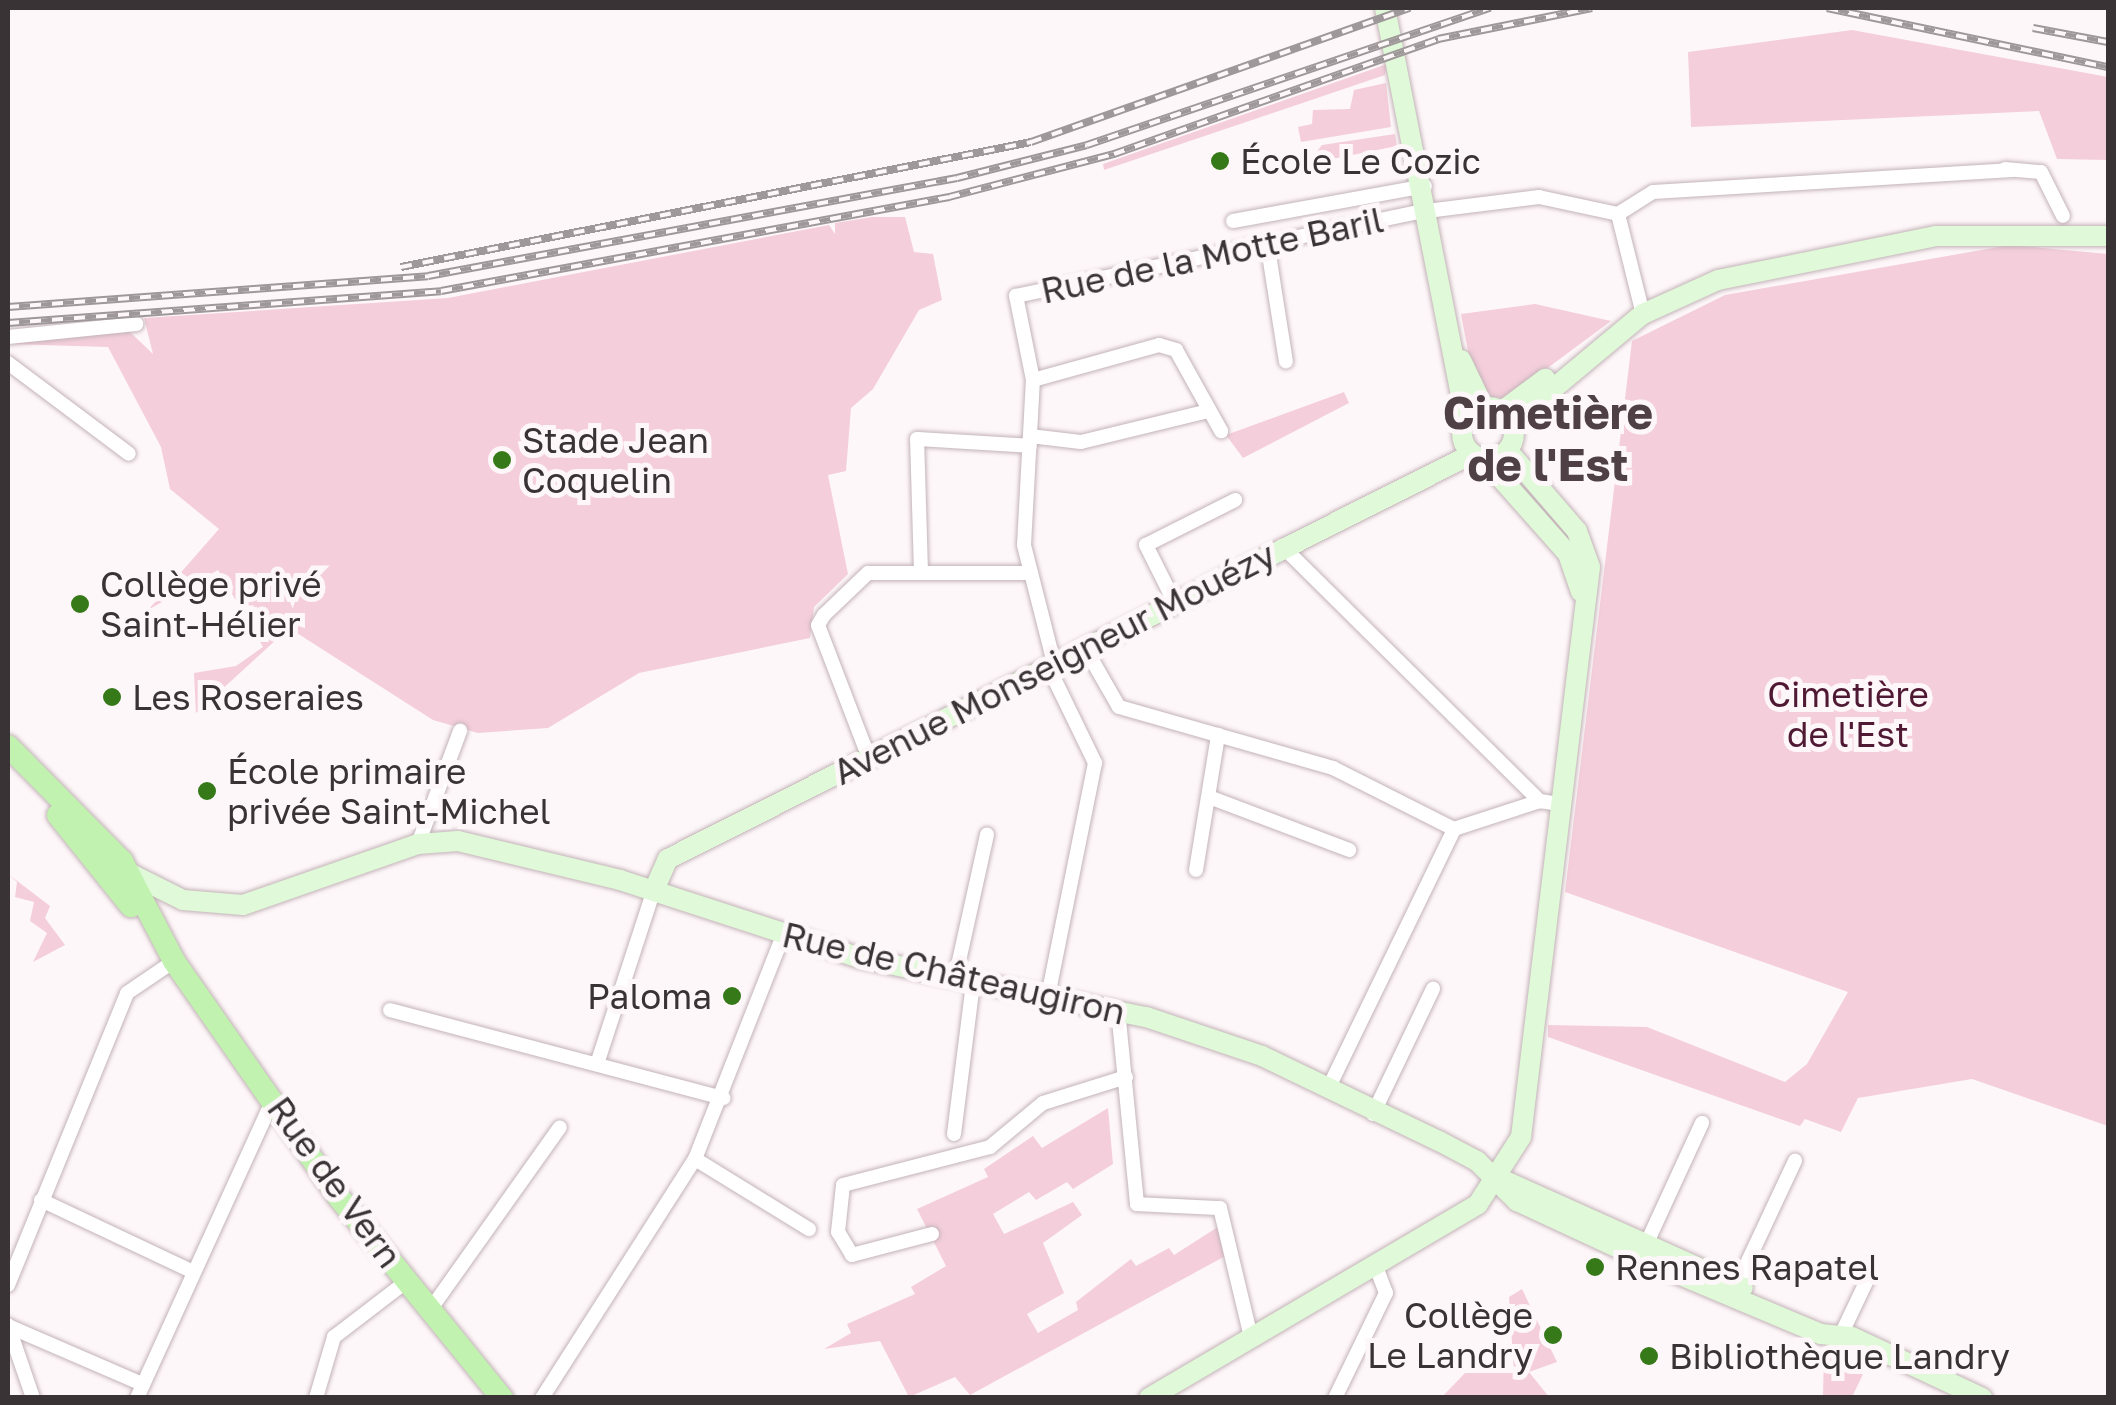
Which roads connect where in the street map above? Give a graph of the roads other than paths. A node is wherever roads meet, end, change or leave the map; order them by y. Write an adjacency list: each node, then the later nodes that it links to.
1 (1385, 8): 2 (main road)
2 (1420, 187): 3 (main road); 6 (street)
3 (1424, 212): 4 (street, Rue de la Motte Baril); 8 (street, Rue de la Motte Baril); 16 (main road)
4 (1618, 214): 5 (street); 9 (street)
5 (2063, 216)
6 (1233, 221)
7 (2108, 236): 9 (main road)
8 (1266, 242): 12 (street); 14 (street, Rue de la Motte Baril)
9 (1644, 314): 16 (main road)
10 (136, 324): 11 (street)
11 (8, 337)
12 (1286, 362)
13 (8, 363): 20 (street)
14 (1034, 380): 15 (street); 18 (street, Rue de la Motte Baril)
15 (1208, 412): 17 (street); 18 (street)
16 (1491, 415): 19 (main road); 21 (main road)
17 (1221, 431)
18 (1030, 441): 24 (street); 25 (street, Rue de la Motte Baril)
19 (1508, 451): 21 (main road, Avenue Monseigneur Mouézy); 27 (main road)
20 (129, 454)
21 (1478, 456): 23 (main road, Avenue Monseigneur Mouézy); 27 (main road)
22 (1235, 500): 26 (street)
23 (1282, 546): 26 (main road, Avenue Monseigneur Mouézy); 36 (street)
24 (921, 572): 25 (street); 33 (street)
25 (1031, 573): 29 (street, Rue de la Motte Baril)
26 (1174, 601): 28 (main road, Avenue Monseigneur Mouézy)
27 (1582, 620): 36 (main road)
28 (1084, 646): 29 (main road, Avenue Monseigneur Mouézy); 31 (street)
29 (1051, 664): 33 (main road, Avenue Monseigneur Mouézy); 49 (street, Rue de la Motte Baril)
30 (460, 731): 40 (street)
31 (1218, 735): 35 (street); 38 (street)
32 (8, 746): 43 (main road)
33 (869, 758): 44 (main road, Avenue Monseigneur Mouézy)
34 (8, 764): 37 (main road)
35 (1209, 798): 41 (street); 42 (street)
36 (1550, 803): 38 (street); 63 (main road)
37 (58, 815): 43 (main road); 46 (main road, Rue de Vern)
38 (1454, 829): 54 (street)
39 (986, 835): 47 (street)
40 (418, 844): 43 (main road, Rue de Châteaugiron); 44 (main road, Rue de Châteaugiron)
41 (1349, 850)
42 (1196, 870)
43 (129, 873): 46 (main road, Rue de Vern)
44 (654, 890): 45 (main road, Rue de Châteaugiron); 52 (street)
45 (783, 936): 47 (main road, Rue de Châteaugiron); 56 (street)
46 (174, 960): 55 (main road, Rue de Vern); 64 (street)
47 (964, 981): 49 (main road, Rue de Châteaugiron); 60 (street)
48 (1433, 990): 57 (street)
49 (1048, 996): 51 (main road, Rue de Châteaugiron)
50 (390, 1010): 52 (street)
51 (1118, 1010): 53 (street); 54 (main road, Rue de Châteaugiron)
52 (598, 1064): 56 (street)
53 (1126, 1077): 66 (street); 76 (street)
54 (1328, 1089): 57 (main road, Rue de Châteaugiron)
55 (274, 1098): 69 (street); 71 (main road, Rue de Vern)
56 (724, 1098): 61 (street)
57 (1373, 1114): 63 (main road, Rue de Châteaugiron)
58 (1702, 1123): 67 (street)
59 (560, 1127): 74 (street)
60 (954, 1134)
61 (695, 1159): 65 (street); 82 (street)
62 (1796, 1160): 73 (street)
63 (1501, 1179): 67 (main road, Rue de Châteaugiron); 68 (main road)
64 (41, 1200): 69 (street); 72 (street)
65 (809, 1229)
66 (932, 1234)
67 (1643, 1251): 73 (main road, Rue de Châteaugiron)
68 (1375, 1264): 76 (main road); 84 (street)
69 (194, 1272): 78 (street)
70 (1868, 1276): 77 (street)
71 (407, 1281): 74 (main road, Rue de Vern); 80 (street)
72 (8, 1284)
73 (1734, 1291): 77 (main road, Rue de Châteaugiron)
74 (430, 1310): 81 (main road, Rue de Vern)
75 (8, 1326): 78 (street); 79 (street)
76 (1251, 1337): 83 (main road)
77 (1840, 1337): 85 (main road, Rue de Châteaugiron); 86 (main road, Rue de Châteaugiron)
78 (139, 1390)
79 (33, 1398)
80 (316, 1398)
81 (502, 1398)
82 (542, 1398)
83 (1150, 1398)
84 (1334, 1398)
85 (1963, 1398)
86 (1982, 1398)

